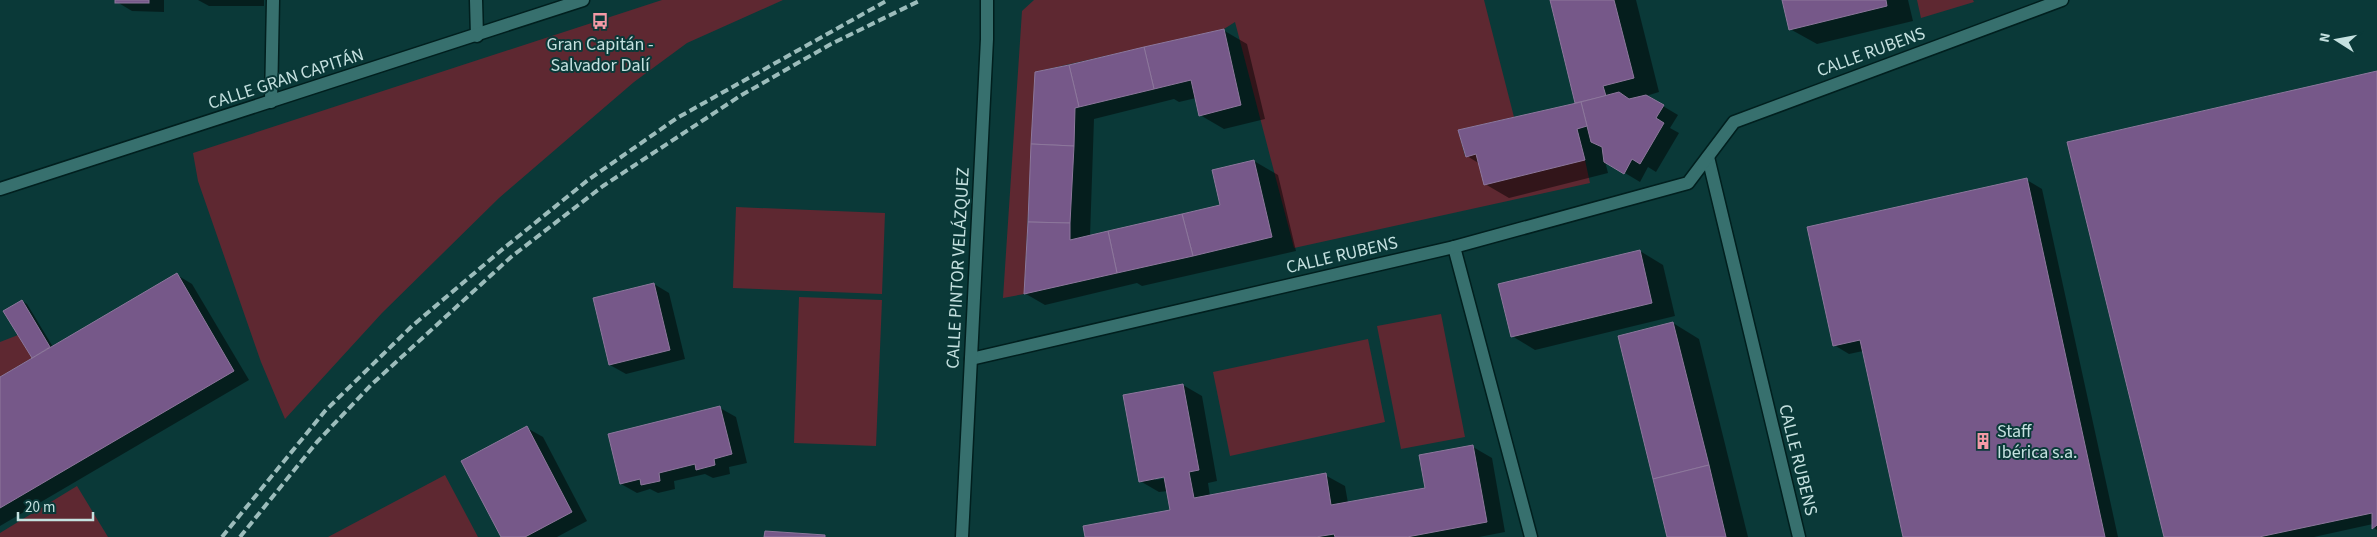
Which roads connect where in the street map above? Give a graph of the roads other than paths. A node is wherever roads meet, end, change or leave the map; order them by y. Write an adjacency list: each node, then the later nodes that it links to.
1 (273, 0): 7 (street)
2 (476, 0): 6 (street)
3 (583, 0): 6 (street, CALLE GRAN CAPITÁN)
4 (987, 0): 11 (street, CALLE PINTOR VELÁZQUEZ)
5 (2062, 0): 8 (street, CALLE RUBENS)
6 (477, 36): 7 (street, CALLE GRAN CAPITÁN)
7 (271, 102): 9 (street, CALLE GRAN CAPITÁN)
8 (1708, 158): 10 (street, CALLE RUBENS); 14 (street, CALLE RUBENS)
9 (0, 189)
10 (1454, 247): 11 (street, CALLE RUBENS); 13 (street)
11 (971, 360): 12 (street, CALLE PINTOR VELÁZQUEZ)
12 (962, 537)
13 (1531, 537)
14 (1799, 537)

